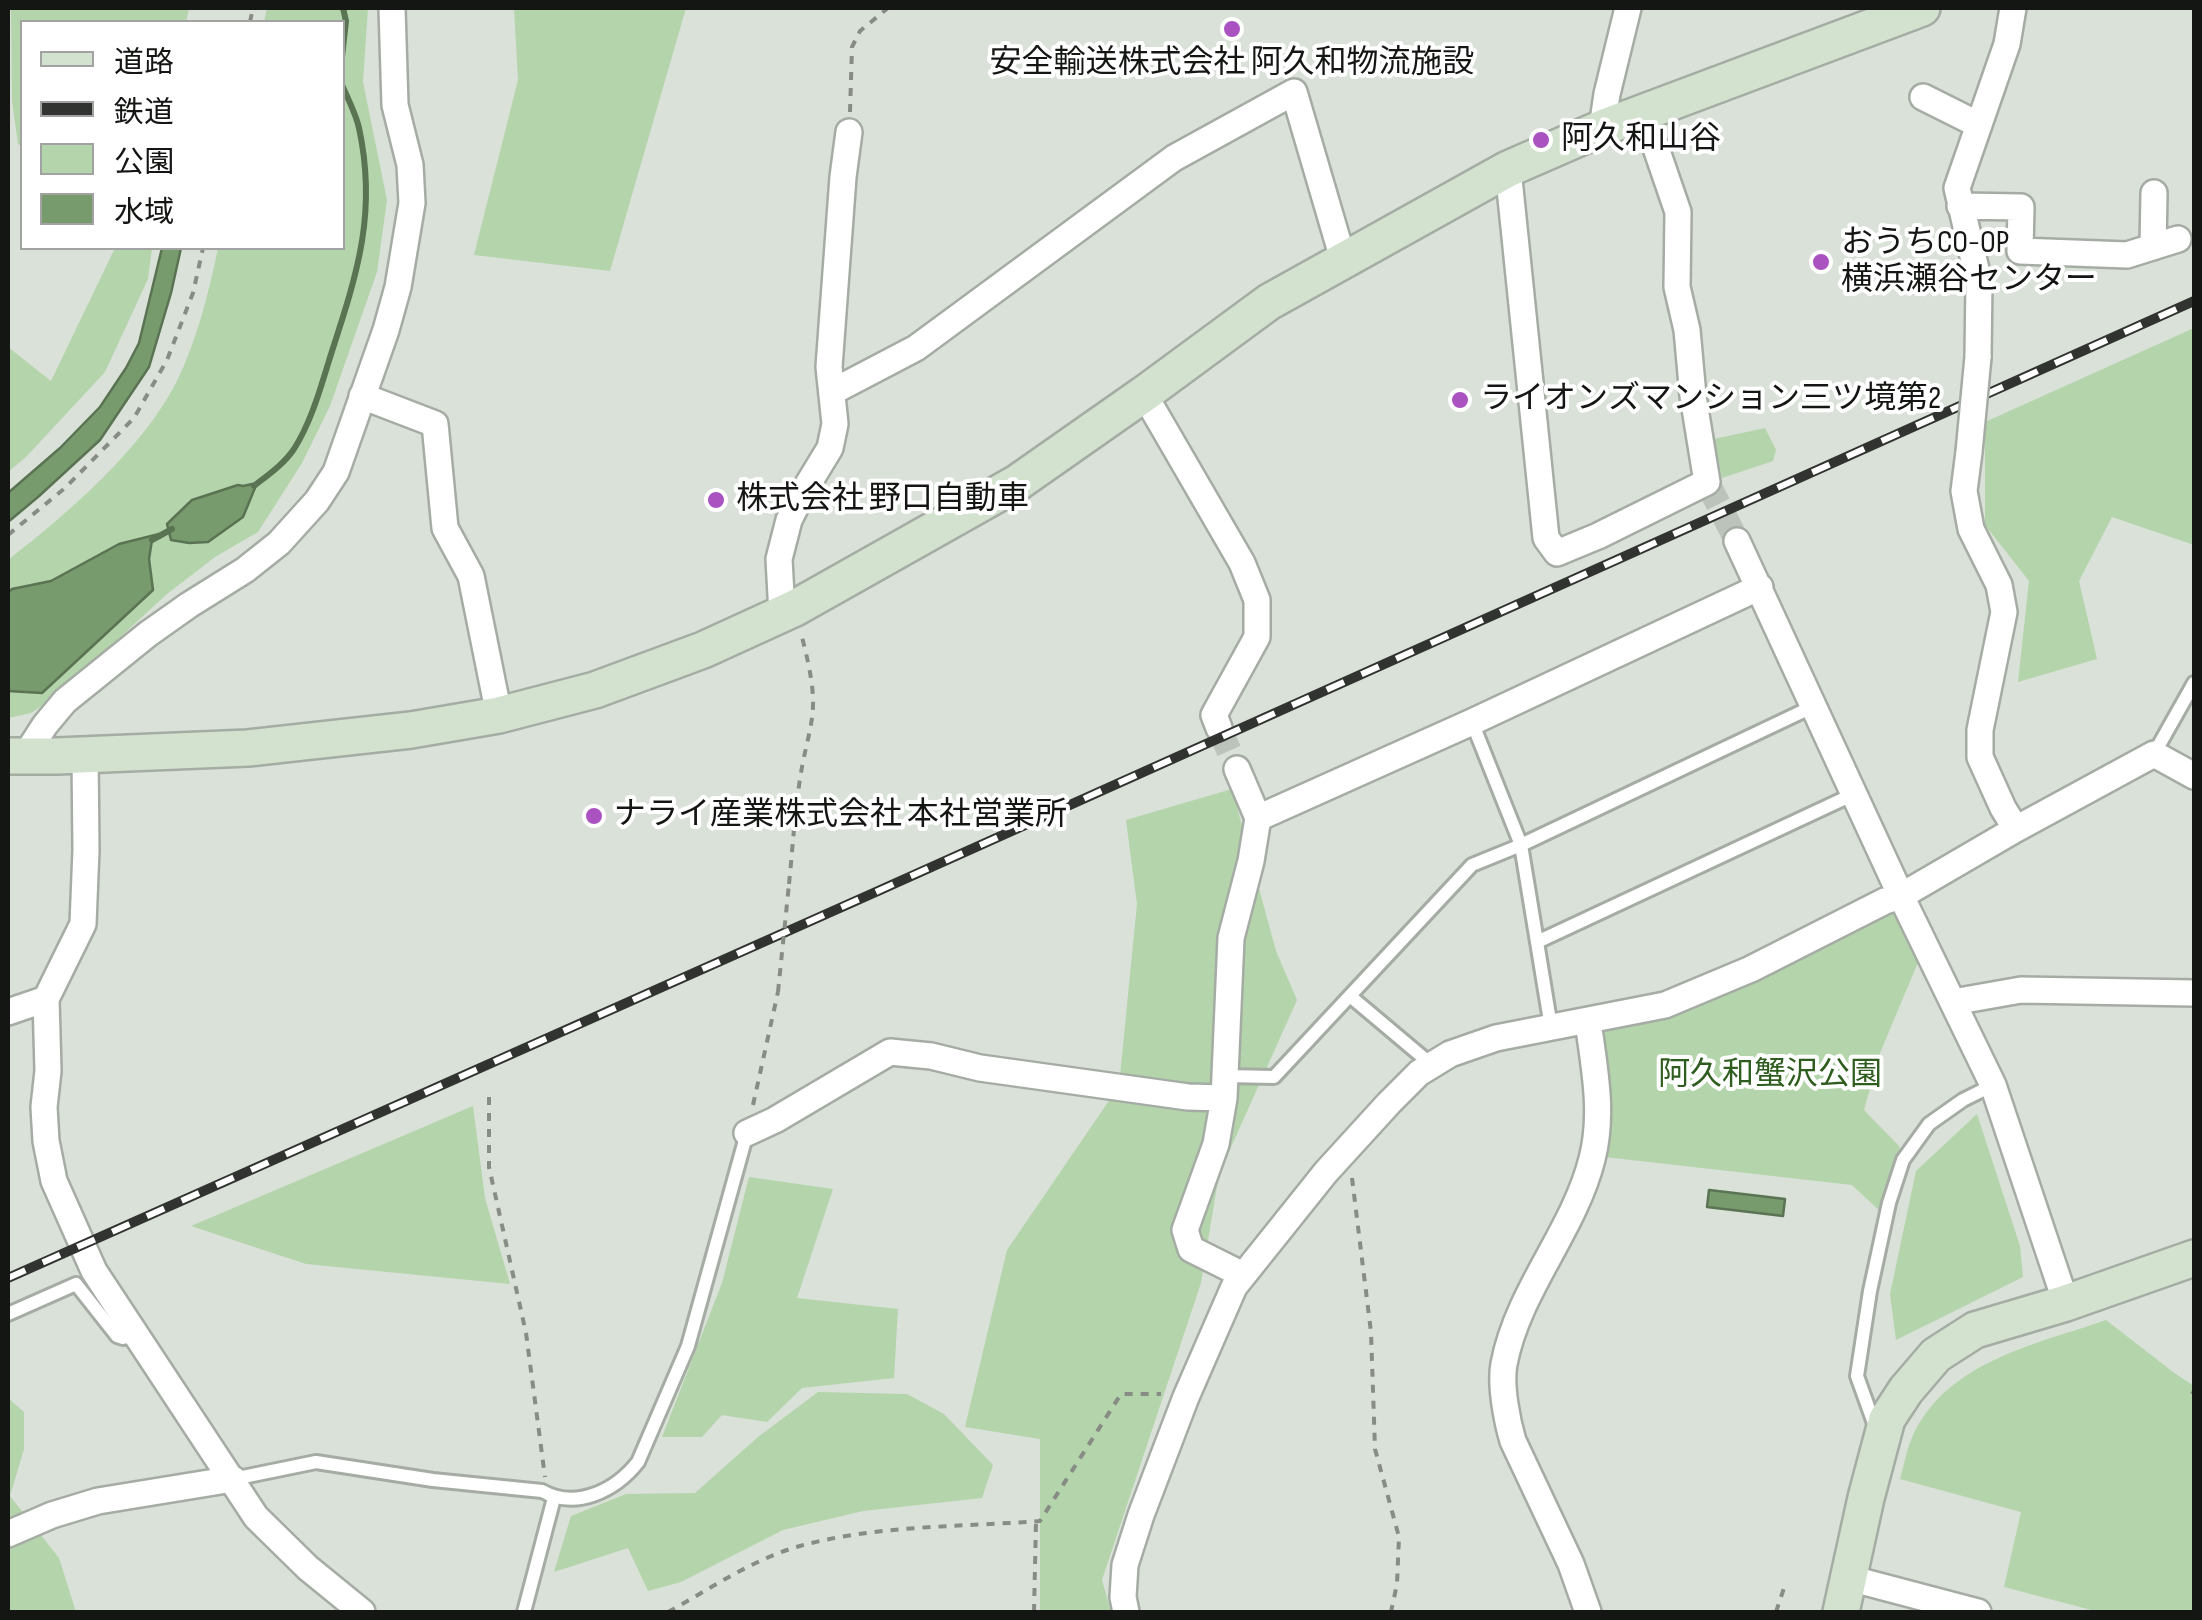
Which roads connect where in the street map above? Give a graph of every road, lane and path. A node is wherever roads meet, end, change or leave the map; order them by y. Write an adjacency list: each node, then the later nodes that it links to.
1 (392, 8): 20 (street)
2 (888, 8): 10 (path)
3 (1628, 8): 9 (street)
4 (1922, 8): 7 (street)
5 (2013, 8): 8 (street)
6 (1923, 97): 8 (street)
7 (1638, 115): 9 (street); 11 (street)
8 (1980, 125): 13 (street)
9 (1602, 128): 11 (street)
10 (849, 132): 18 (street)
11 (1508, 169): 17 (street)
12 (2154, 192): 15 (street)
13 (1960, 206): 15 (street); 37 (street, bridge)
14 (2178, 240): 15 (street)
15 (2153, 248)
16 (203, 250): 21 (path)
17 (1342, 259): 18 (street); 19 (street)
18 (832, 392): 24 (street)
19 (1144, 394): 24 (street); 29 (street)
20 (362, 396): 27 (street); 32 (street)
21 (8, 535)
22 (1737, 541): 23 (street)
23 (1760, 587): 26 (street); 28 (street)
24 (789, 611): 27 (street); 52 (path, bridge)
25 (2194, 683): 31 (lane)
26 (1814, 706): 35 (street); 38 (lane)
27 (499, 715): 30 (street)
28 (1472, 722): 36 (street); 38 (lane)
29 (1219, 728)
30 (85, 754): 32 (street); 43 (street)
31 (2154, 754): 34 (street); 37 (street)
32 (16, 756)
33 (1237, 768): 36 (street)
34 (2194, 776)
35 (1854, 794): 39 (street); 40 (lane)
36 (1258, 818): 50 (street)
37 (2016, 828): 39 (street)
38 (1521, 845): 40 (lane); 42 (lane)
39 (1901, 896): 44 (street); 46 (street)
40 (1537, 942): 47 (lane)
41 (2194, 993): 44 (street)
42 (1350, 996): 48 (lane); 50 (lane)
43 (46, 999): 45 (street); 58 (street)
44 (1953, 1002): 49 (street)
45 (8, 1012)
46 (1588, 1021): 47 (street); 75 (street)
47 (1551, 1027): 48 (street)
48 (1433, 1065): 53 (street)
49 (1993, 1086): 56 (street); 60 (lane)
50 (1224, 1087): 52 (street); 55 (street)
51 (490, 1097): 62 (path)
52 (746, 1133): 62 (lane)
53 (1348, 1148): 55 (street); 67 (path)
54 (2194, 1258): 56 (street)
55 (1243, 1275): 59 (street)
56 (2066, 1303): 60 (street)
57 (8, 1314): 58 (lane)
58 (137, 1335): 61 (street)
59 (1186, 1397): 63 (path); 72 (street)
60 (1880, 1443): 65 (street)
61 (233, 1479): 62 (lane); 64 (street); 68 (street)
62 (554, 1498): 69 (lane)
63 (1036, 1521): 70 (path); 71 (path)
64 (8, 1534)
65 (1849, 1578): 77 (street); 78 (street)
66 (1784, 1588): 76 (path)
67 (1393, 1605): 73 (path); 74 (path)
68 (362, 1612)
69 (524, 1612)
70 (668, 1612)
71 (1034, 1612)
72 (1126, 1612)
73 (1391, 1612)
74 (1399, 1612)
75 (1588, 1612)
76 (1776, 1612)
77 (1841, 1612)
78 (1978, 1612)

